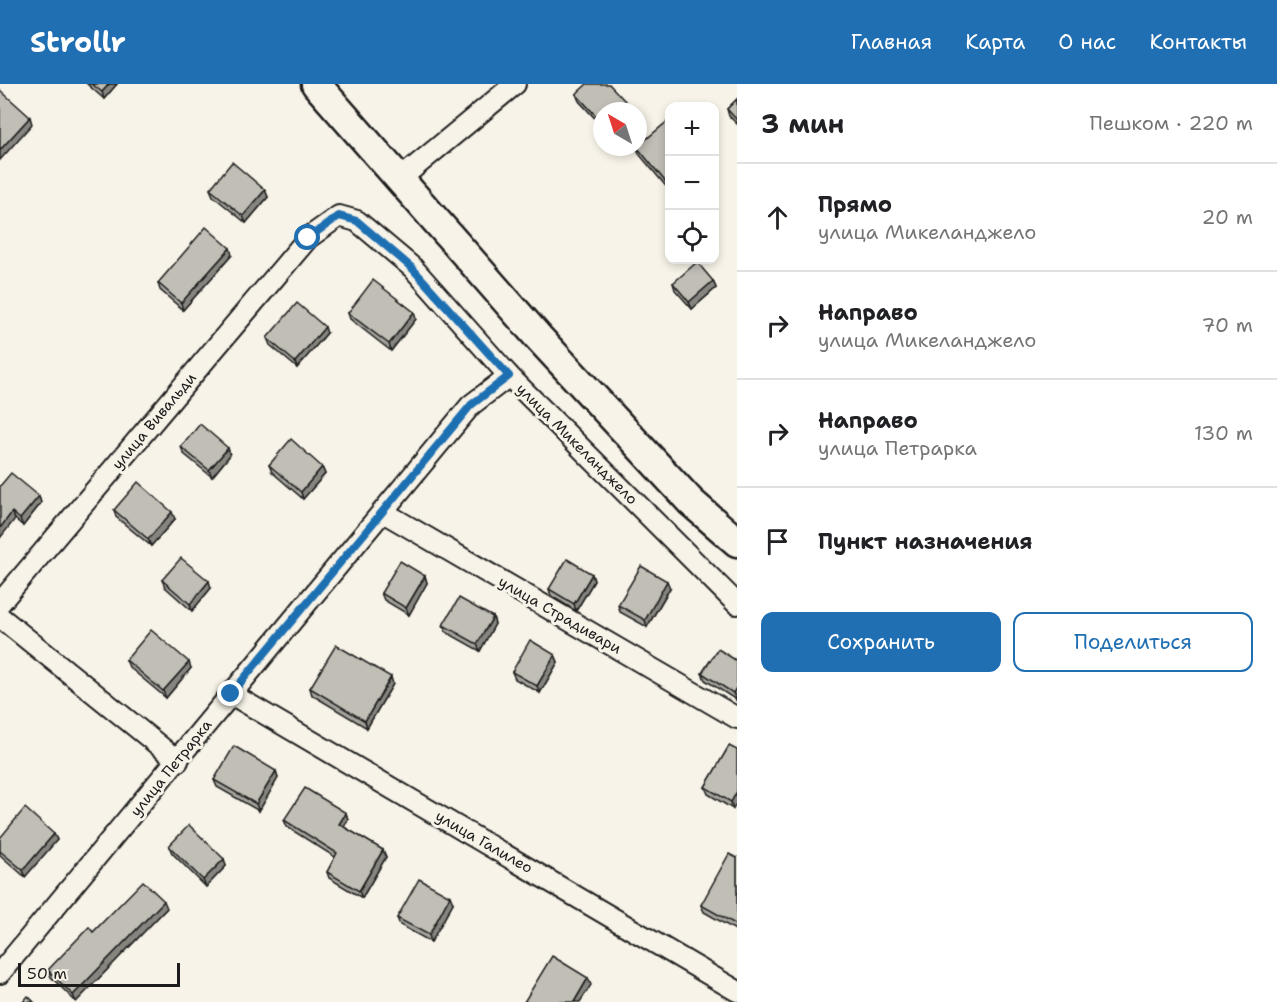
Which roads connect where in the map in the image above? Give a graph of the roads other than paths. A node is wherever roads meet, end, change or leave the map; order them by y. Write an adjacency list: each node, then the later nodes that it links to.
1 (316, 84): 3 (street)
2 (515, 84): 3 (street)
3 (400, 179): 7 (street)
4 (308, 238): 5 (street, улица Микеланджело); 8 (street, улица Вивальди)
5 (509, 376): 6 (street, улица Петрарка); 9 (street, улица Микеланджело)
6 (383, 512): 11 (street, улица Петрарка); 12 (street, улица Страдивари)
7 (737, 542)
8 (0, 603)
9 (737, 604)
10 (0, 617): 13 (street)
11 (231, 694): 13 (street, улица Петрарка); 15 (street, улица Галилео)
12 (737, 718)
13 (177, 761): 14 (street, улица Петрарка)
14 (0, 973)
15 (737, 991)

